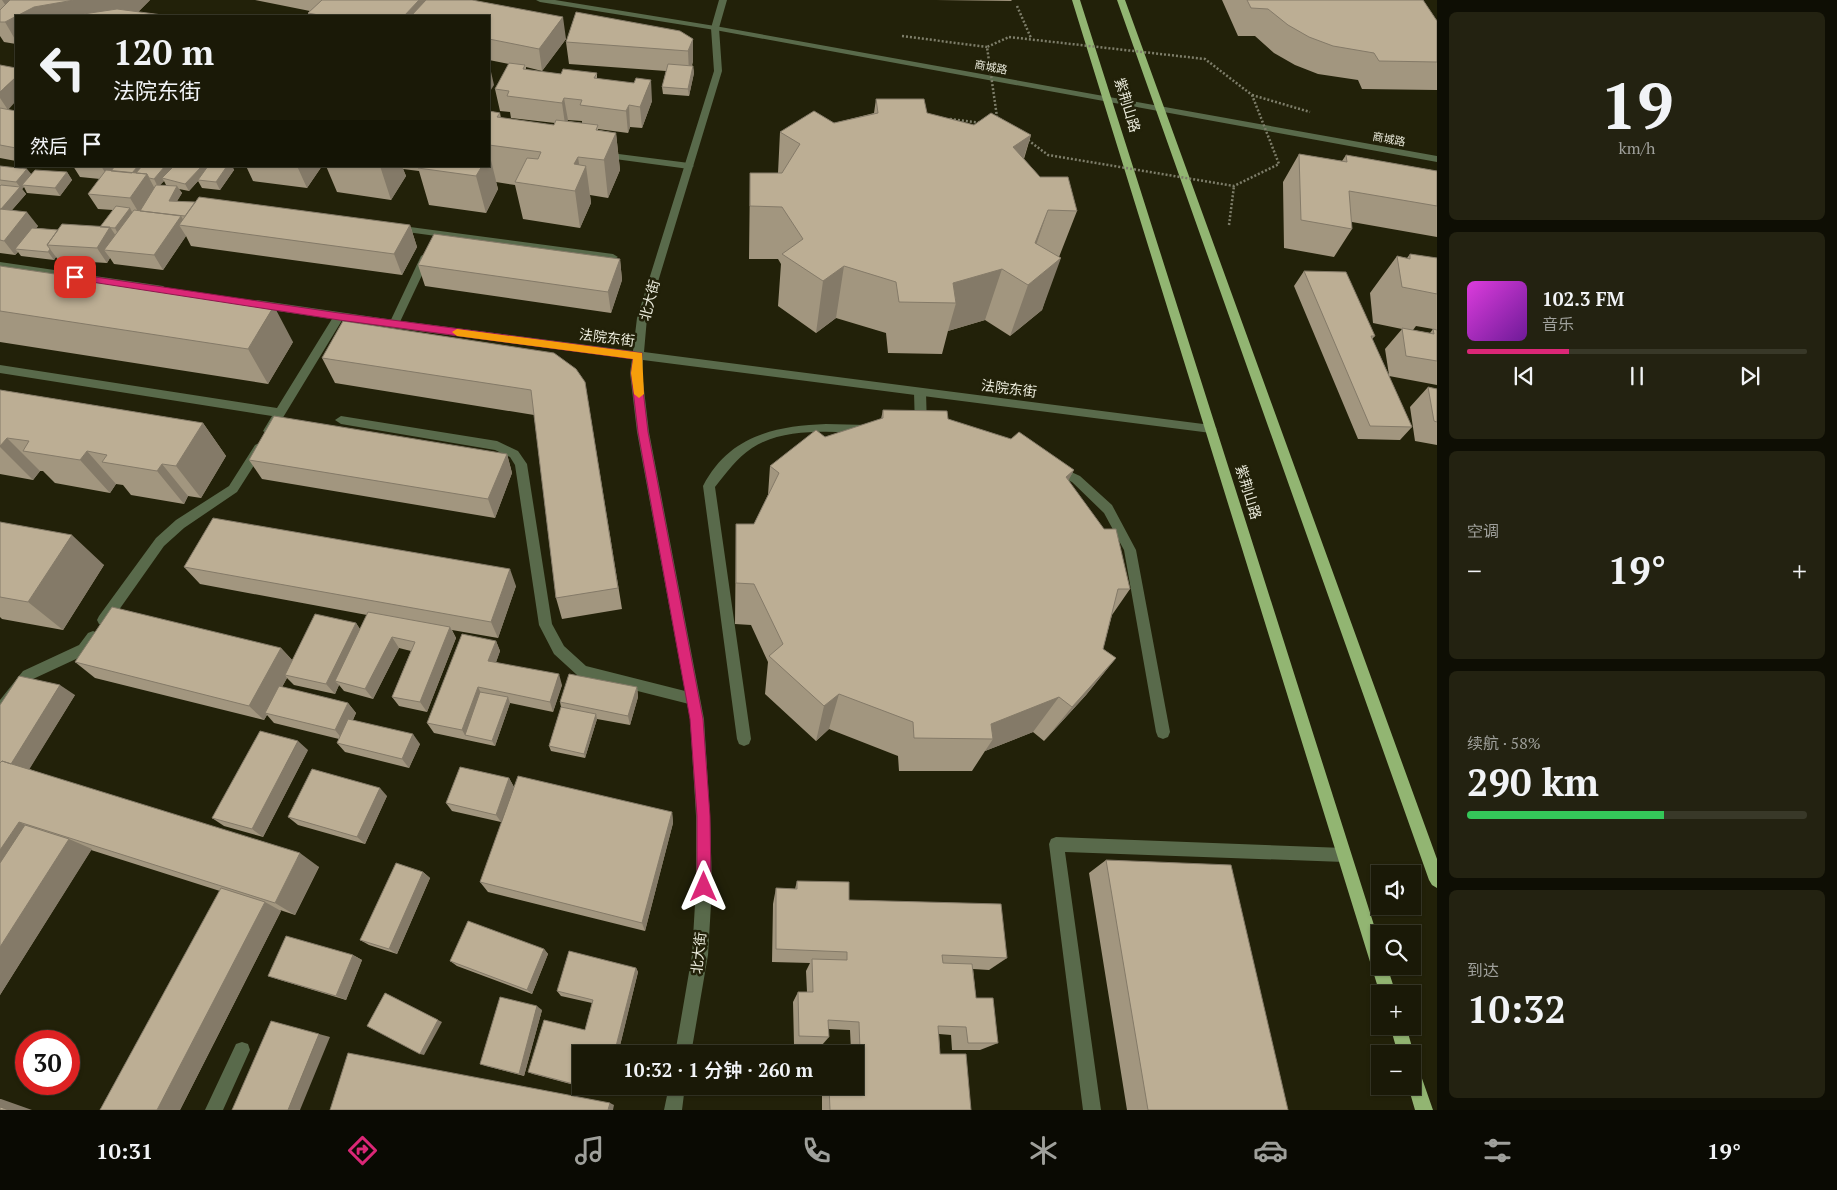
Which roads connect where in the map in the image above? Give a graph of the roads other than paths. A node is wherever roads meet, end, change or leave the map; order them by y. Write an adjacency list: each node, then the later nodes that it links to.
1 (540, 0): 5 (street, 商城路)
2 (723, 0): 5 (street, 北大街)
3 (1076, 0): 6 (main road, 紫荆山路)
4 (1121, 0): 7 (main road, 紫荆山路)
5 (715, 28): 6 (street, 商城路); 10 (street, 北大街)
6 (1108, 100): 7 (street, 商城路); 24 (main road, 紫荆山路)
7 (1160, 109): 9 (street, 商城路); 33 (main road, 紫荆山路)
8 (594, 154): 10 (street)
9 (1437, 159)
10 (689, 166): 19 (street, 北大街)
11 (388, 227): 12 (street)
12 (432, 242): 13 (street); 18 (street)
13 (613, 257)
14 (0, 265): 15 (street)
15 (174, 292)
16 (242, 302): 17 (street, 法院东街)
17 (339, 317): 18 (street, 法院东街); 22 (street)
18 (394, 324): 19 (street, 法院东街)
19 (638, 356): 21 (street, 法院东街); 28 (street, 北大街)
20 (0, 369): 22 (street)
21 (920, 392): 24 (street, 法院东街); 26 (street)
22 (280, 413): 29 (street)
23 (341, 420): 28 (street)
24 (1211, 429): 32 (main road, 紫荆山路)
25 (883, 430): 31 (street)
26 (920, 433)
27 (1042, 464): 30 (street)
28 (693, 699): 35 (street, 北大街)
29 (0, 711)
30 (1163, 732)
31 (744, 739)
32 (1344, 855): 34 (main road, 紫荆山路); 41 (street)
33 (1437, 880)
34 (1385, 985)
35 (685, 1045)
36 (242, 1050): 39 (street)
37 (676, 1095): 40 (street)
38 (1419, 1095): 42 (main road)
39 (214, 1110)
40 (673, 1110)
41 (1092, 1110)
42 (1424, 1110)

